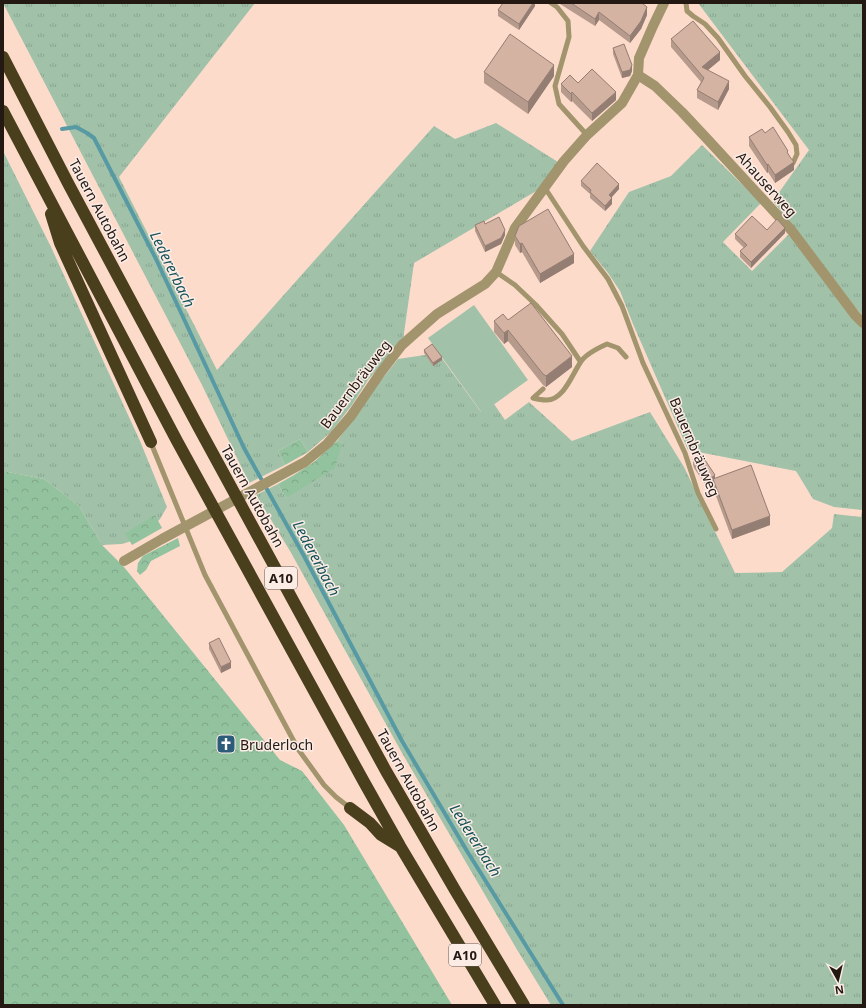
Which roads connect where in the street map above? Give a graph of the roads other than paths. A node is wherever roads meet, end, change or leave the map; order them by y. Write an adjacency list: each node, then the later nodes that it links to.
1 (551, 3): 7 (lane)
2 (664, 3): 5 (street, Bauernbräuweg)
3 (686, 3): 8 (lane)
4 (3, 57): 22 (highway, Tauern Autobahn / A10)
5 (638, 75): 7 (street, Bauernbräuweg); 12 (street, Ahauserweg)
6 (3, 111): 10 (highway, A10)
7 (586, 135): 9 (street, Bauernbräuweg)
8 (793, 163)
9 (545, 188): 11 (street, Bauernbräuweg); 17 (lane, Bauernbräuweg)
10 (45, 192): 16 (highway); 20 (highway, A10)
11 (496, 272): 14 (lane); 18 (street, Bauernbräuweg)
12 (863, 323)
13 (626, 357): 14 (lane)
14 (580, 362): 15 (lane)
15 (543, 389)
16 (151, 442): 19 (lane)
17 (716, 529)
18 (124, 561)
19 (350, 808): 20 (highway)
20 (400, 846): 21 (highway, A10)
21 (495, 1005)
22 (524, 1005)

